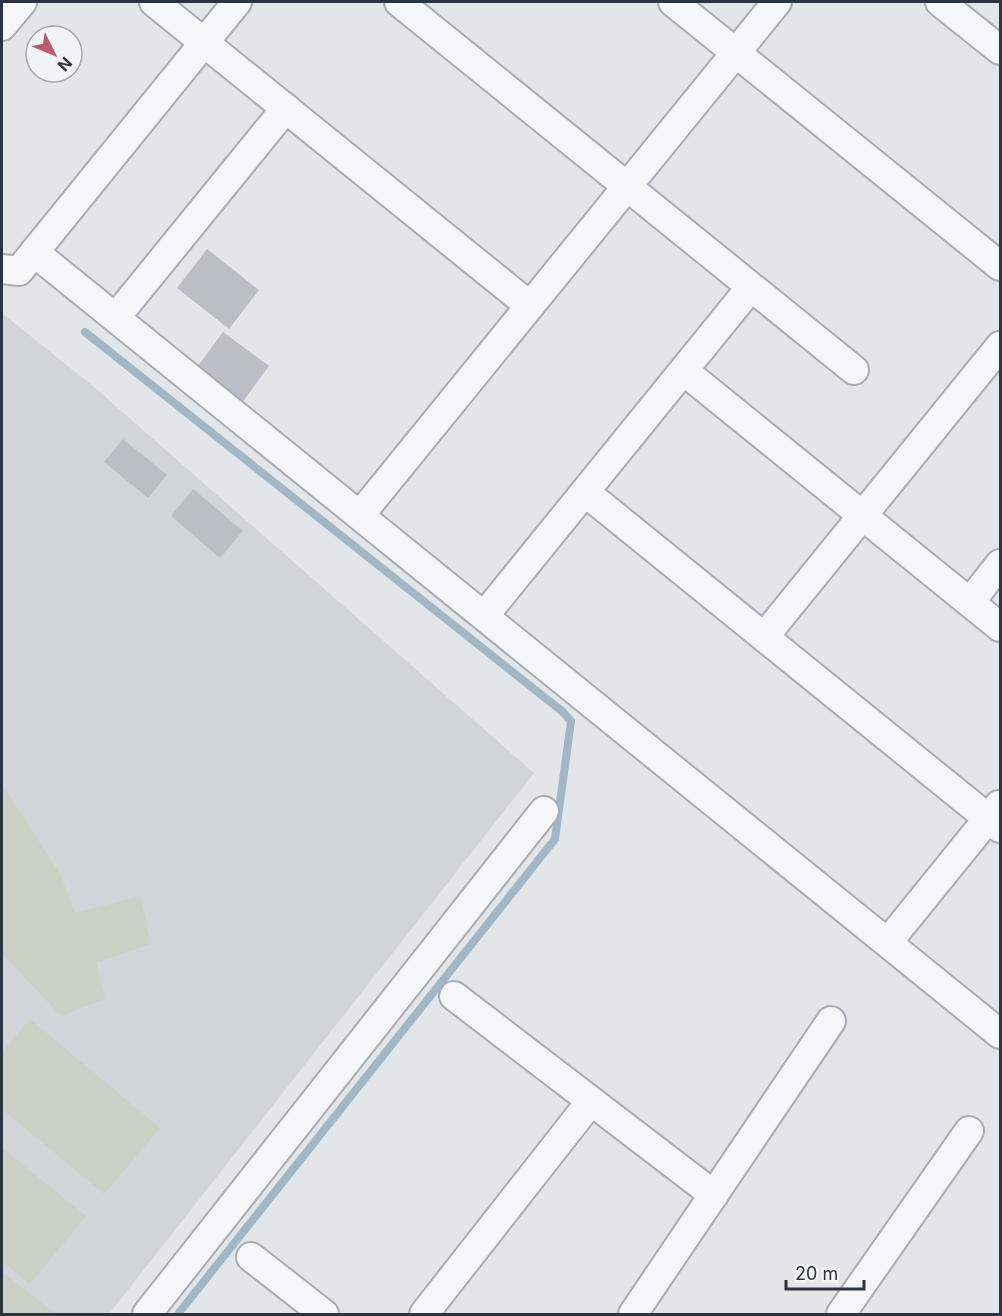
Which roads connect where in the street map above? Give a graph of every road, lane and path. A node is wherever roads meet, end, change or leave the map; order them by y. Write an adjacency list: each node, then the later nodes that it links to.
1 (22, 2): 8 (street)
2 (154, 2): 9 (street)
3 (237, 2): 9 (street)
4 (399, 2): 13 (street)
5 (674, 2): 11 (street)
6 (777, 2): 11 (street)
7 (940, 2): 10 (street)
8 (2, 26)
9 (204, 42): 12 (street); 14 (street)
10 (1000, 50)
11 (736, 52): 13 (street); 15 (street)
12 (286, 108): 18 (street); 19 (street)
13 (627, 186): 17 (street); 18 (street)
14 (34, 252): 16 (street); 19 (street)
15 (1000, 266)
16 (2, 269)
17 (751, 287): 21 (street); 22 (street)
18 (530, 306): 25 (street)
19 (116, 318): 25 (street)
20 (1000, 346): 24 (street)
21 (854, 370)
22 (684, 371): 23 (street); 24 (street)
23 (585, 492): 28 (street); 30 (street)
24 (863, 515): 27 (street); 30 (street)
25 (360, 516): 28 (street)
26 (1000, 564): 27 (street)
27 (970, 602): 29 (street)
28 (484, 616): 33 (street)
29 (1000, 627)
30 (764, 637): 32 (street)
31 (544, 811): 42 (street)
32 (996, 817): 33 (street)
33 (888, 942): 36 (street)
34 (454, 996): 37 (street)
35 (831, 1021): 39 (street)
36 (1000, 1034)
37 (591, 1101): 39 (street); 44 (street)
38 (969, 1131): 41 (street)
39 (714, 1195): 45 (street)
40 (251, 1257): 43 (street)
41 (850, 1311)
42 (147, 1314)
43 (324, 1314)
44 (424, 1314)
45 (633, 1314)

